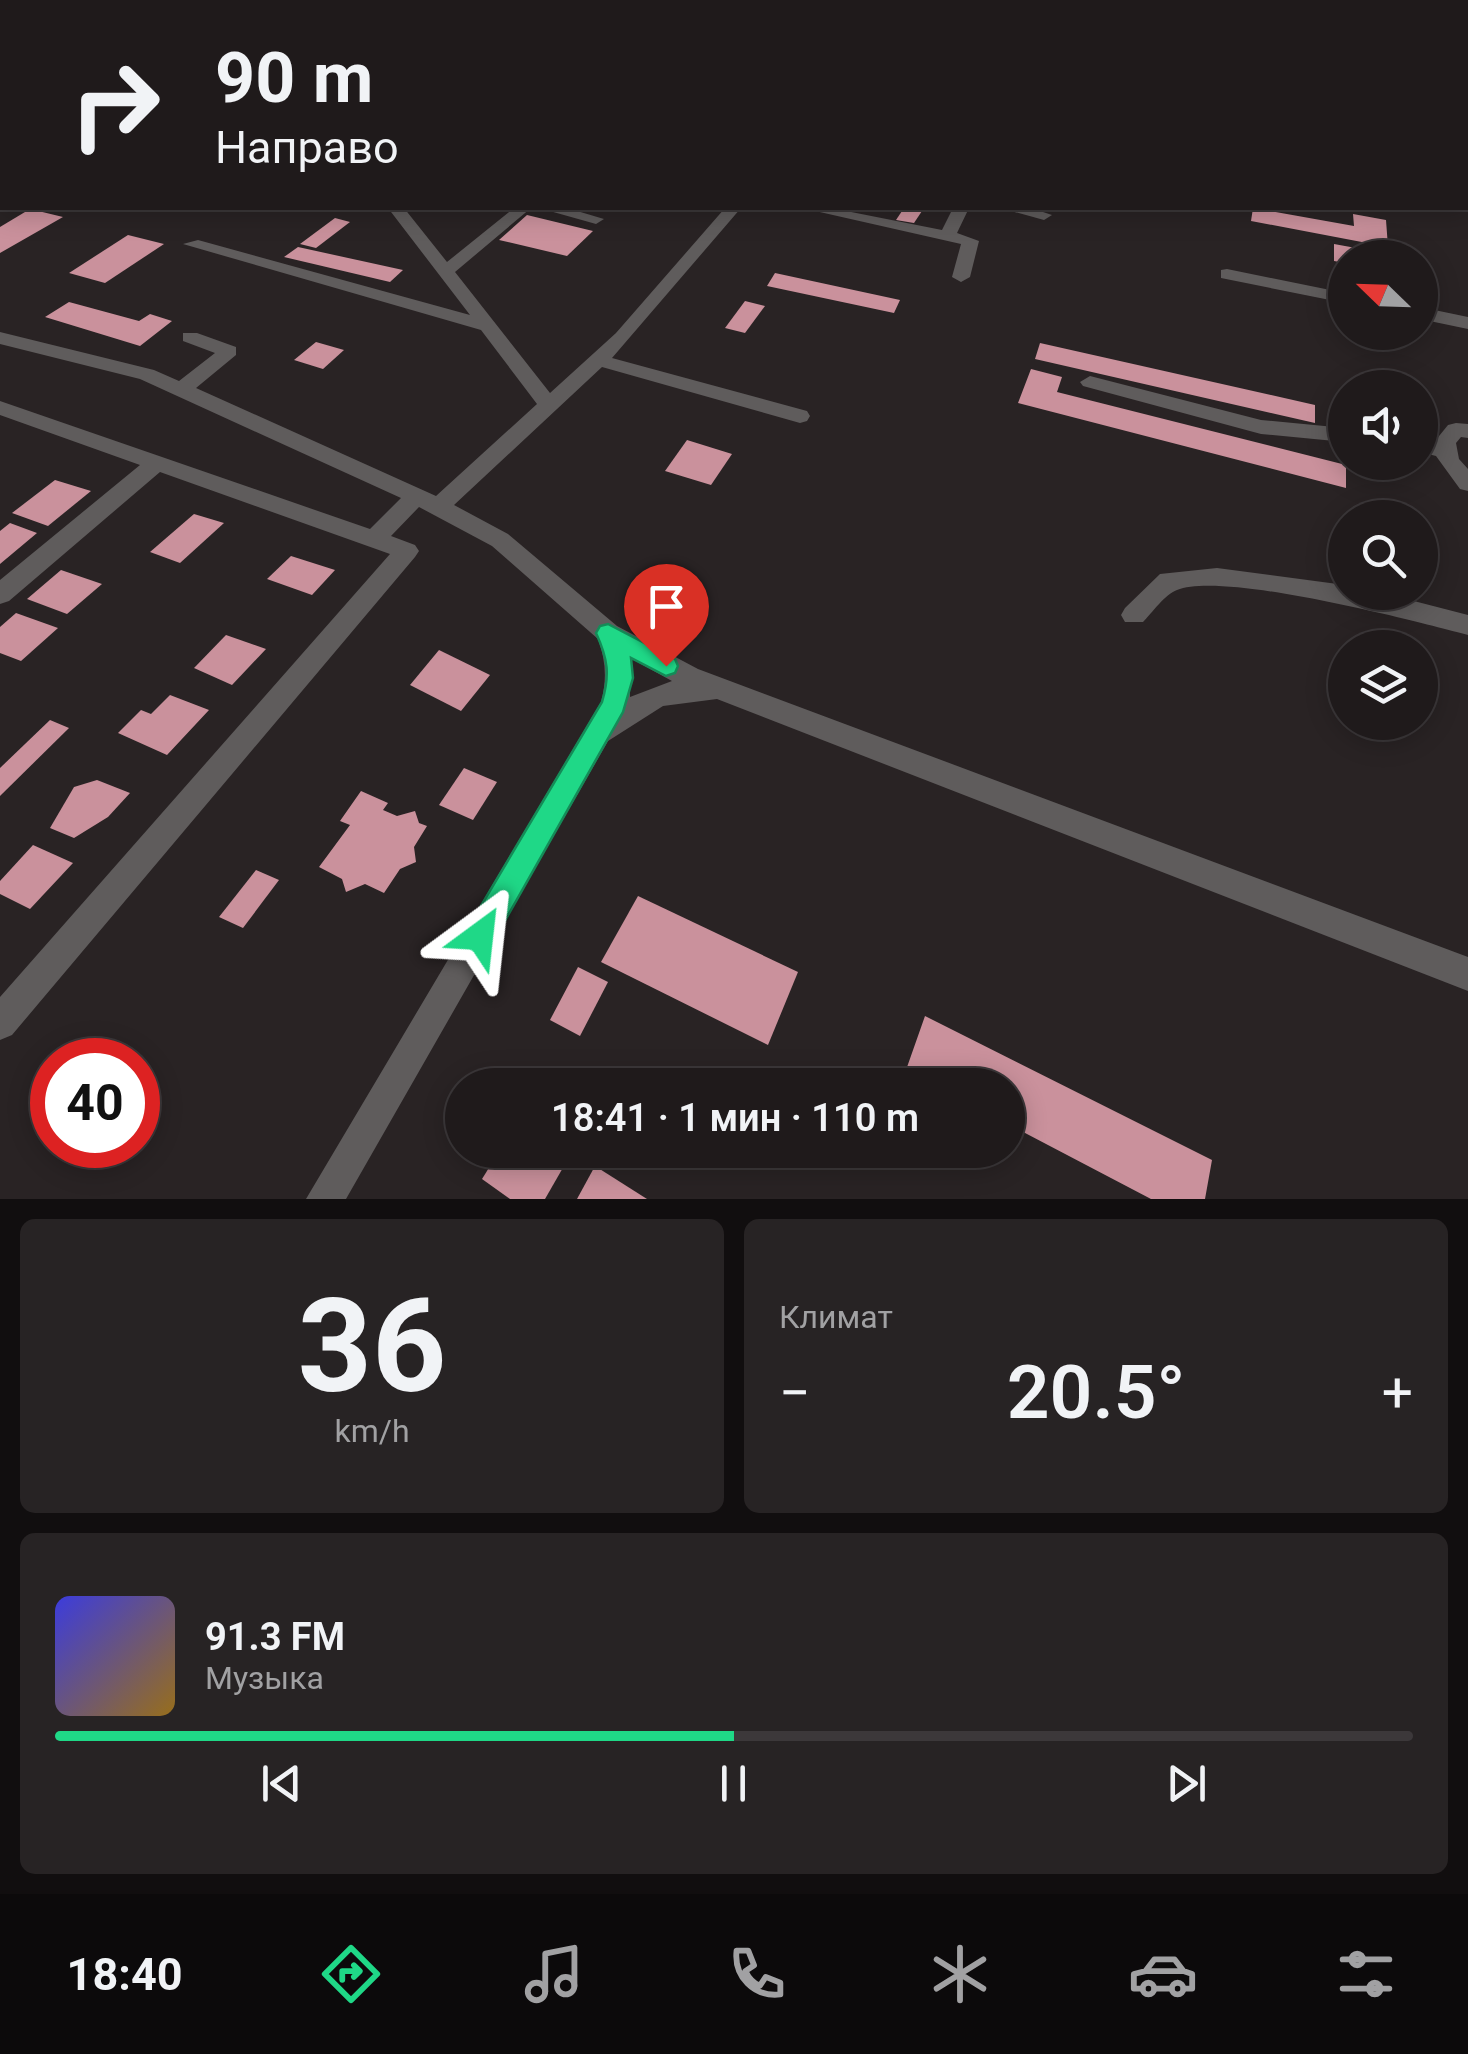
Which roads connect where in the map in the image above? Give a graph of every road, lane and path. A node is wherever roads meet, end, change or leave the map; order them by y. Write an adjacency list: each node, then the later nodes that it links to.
1 (398, 210): 12 (street)
2 (521, 210): 12 (street)
3 (557, 210): 9 (street)
4 (731, 210): 21 (street)
5 (820, 210): 10 (street)
6 (960, 210): 10 (street)
7 (1018, 210): 8 (street)
8 (1044, 215)
9 (596, 218)
10 (947, 236): 14 (street)
11 (192, 244): 18 (street)
12 (444, 272): 18 (street)
13 (1227, 274): 15 (street)
14 (961, 277)
15 (1328, 295)
16 (1438, 317): 17 (street)
17 (1468, 323)
18 (486, 326): 24 (street)
19 (190, 337): 23 (street)
20 (0, 338): 23 (street)
21 (598, 360): 24 (street); 26 (street)
22 (1090, 382): 28 (street)
23 (182, 389): 33 (street)
24 (549, 405): 33 (street)
25 (0, 408): 31 (street)
26 (800, 416)
27 (1468, 431): 30 (street)
28 (1328, 434)
29 (1438, 449): 30 (street)
30 (1446, 451): 32 (street)
31 (158, 463): 34 (street); 35 (street)
32 (1468, 483)
33 (428, 502): 34 (street); 38 (street)
34 (374, 539): 42 (street)
35 (0, 594)
36 (1134, 615): 37 (street)
37 (1468, 625)
38 (608, 633): 39 (street); 40 (street)
39 (727, 692): 40 (street); 41 (street)
40 (596, 740): 43 (street)
41 (1468, 974)
42 (0, 1024)
43 (325, 1199)

